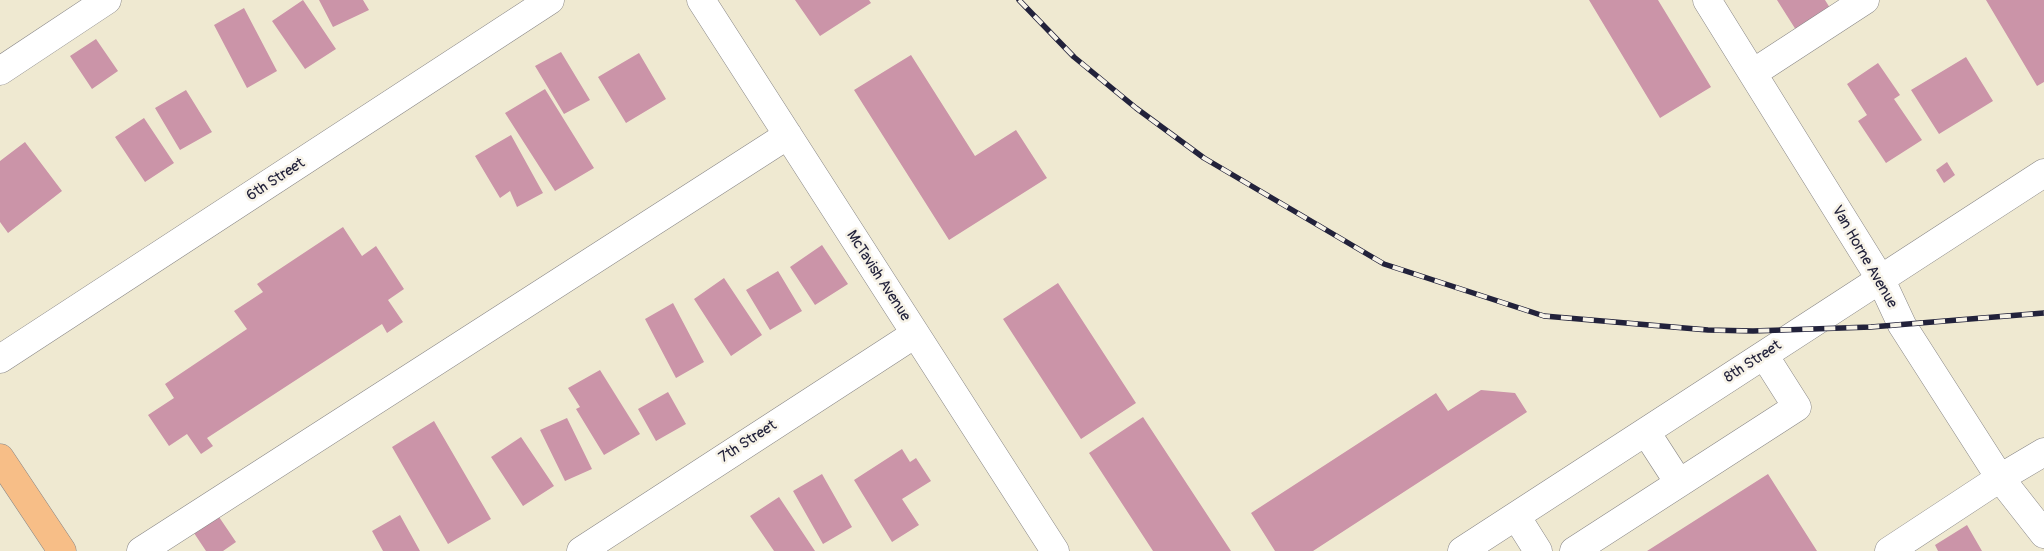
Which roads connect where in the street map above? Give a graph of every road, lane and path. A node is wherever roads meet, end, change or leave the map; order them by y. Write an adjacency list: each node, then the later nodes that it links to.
1 (107, 0): 6 (street)
2 (550, 0): 13 (street, 6th Street)
3 (701, 0): 8 (street, McTavish Avenue)
4 (1707, 0): 7 (street, Van Horne Avenue)
5 (1865, 0): 7 (street)
6 (0, 71)
7 (1753, 73): 10 (street, Van Horne Avenue)
8 (788, 135): 11 (street, McTavish Avenue); 23 (street)
9 (2044, 173): 10 (street, 8th Street)
10 (1881, 280): 12 (street, 8th Street); 17 (street, Van Horne Avenue)
11 (915, 334): 21 (street, McTavish Avenue); 24 (street, 7th Street)
12 (1764, 355): 14 (street, 8th Street); 18 (street)
13 (0, 359)
14 (1646, 432): 18 (street); 19 (street, 8th Street)
15 (2044, 452): 17 (street)
16 (0, 458): 22 (main road)
17 (2000, 478): 20 (street, Van Horne Avenue); 28 (street)
18 (1680, 483): 27 (street)
19 (1516, 516): 25 (street, 8th Street); 26 (street)
20 (2044, 534)
21 (1045, 548)
22 (62, 551)
23 (140, 551)
24 (581, 551)
25 (1462, 551)
26 (1538, 551)
27 (1574, 551)
28 (1889, 551)

